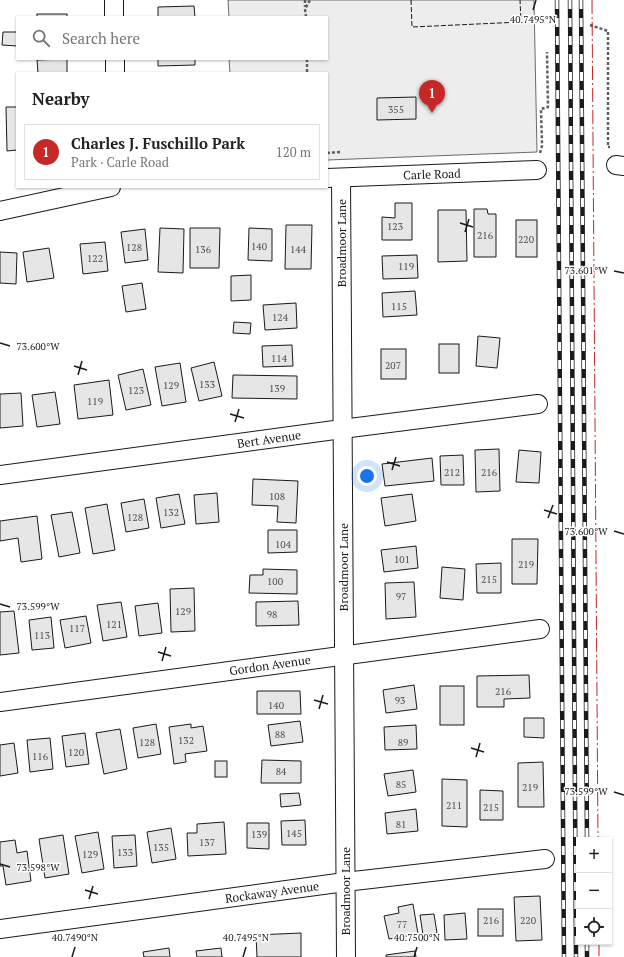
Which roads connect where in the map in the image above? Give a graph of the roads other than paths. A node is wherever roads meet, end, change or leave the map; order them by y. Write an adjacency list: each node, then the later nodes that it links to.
1 (114, 0): 2 (street)
2 (114, 16)
3 (115, 60): 4 (street)
4 (115, 72)
5 (537, 170): 6 (street, Carle Road)
6 (334, 178): 10 (street, Broadmoor Lane)
7 (107, 188): 8 (street)
8 (0, 211)
9 (538, 404): 10 (street, Bert Avenue)
10 (342, 429): 11 (street, Bert Avenue); 13 (street, Broadmoor Lane)
11 (0, 475)
12 (540, 629): 13 (street, Gordon Avenue)
13 (344, 655): 14 (street, Gordon Avenue); 16 (street, Broadmoor Lane)
14 (0, 702)
15 (545, 859): 16 (street, Rockaway Avenue)
16 (345, 882): 17 (street, Rockaway Avenue); 18 (street, Broadmoor Lane)
17 (0, 929)
18 (346, 957)

